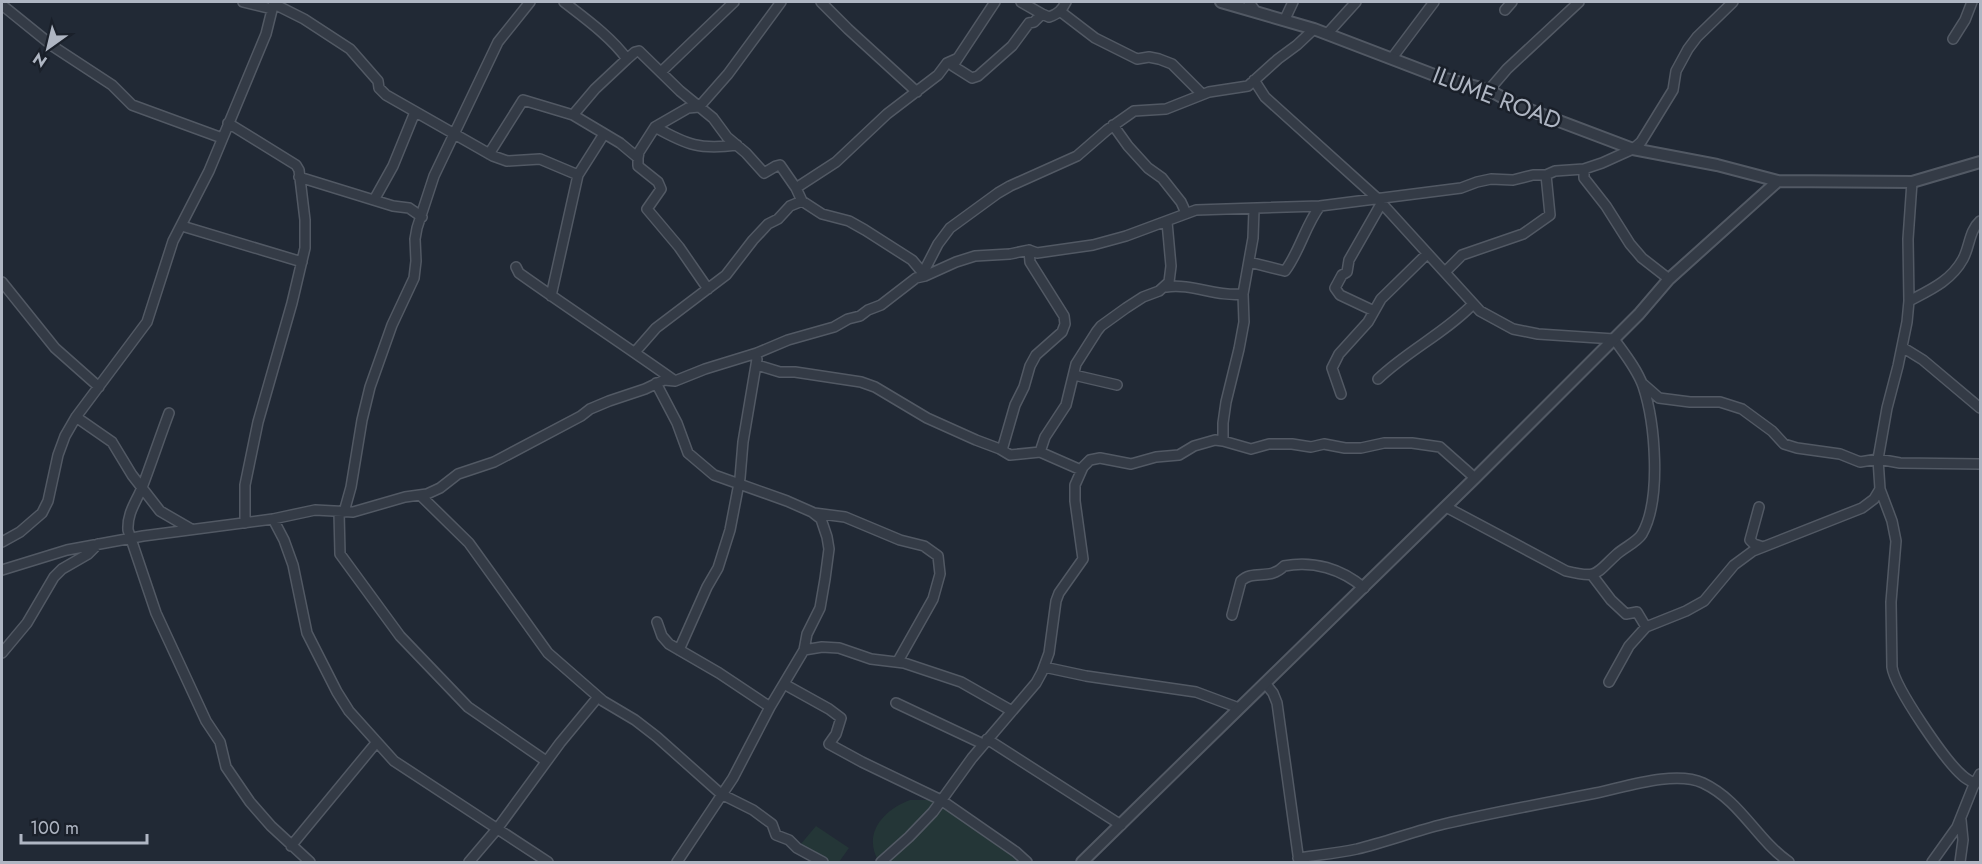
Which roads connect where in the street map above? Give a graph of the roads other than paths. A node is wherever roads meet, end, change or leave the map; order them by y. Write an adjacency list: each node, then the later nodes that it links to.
1 (243, 2): 20 (street)
2 (530, 2): 43 (street)
3 (734, 2): 32 (street)
4 (781, 2): 37 (street)
5 (995, 2): 31 (street)
6 (1021, 2): 24 (street)
7 (1066, 2): 22 (street)
8 (1221, 2): 23 (street, ILUME ROAD)
9 (1249, 2): 23 (street)
10 (1293, 2): 25 (street)
11 (1356, 2): 27 (street)
12 (1434, 2): 29 (street)
13 (1512, 2): 21 (street)
14 (1579, 2): 34 (street)
15 (1733, 2): 47 (street)
16 (1972, 2): 28 (street)
17 (570, 3): 30 (street)
18 (824, 3): 35 (street)
19 (2, 5): 45 (street)
20 (273, 5): 38 (street); 40 (street)
21 (1505, 10)
22 (1061, 12): 24 (street); 36 (street)
23 (1256, 12): 25 (street, ILUME ROAD)
24 (1042, 14): 31 (street)
25 (1285, 19): 26 (street, ILUME ROAD)
26 (1314, 29): 27 (street, ILUME ROAD); 33 (street)
27 (1327, 34): 29 (street, ILUME ROAD)
28 (1953, 39)
29 (1392, 58): 34 (street, ILUME ROAD)
30 (627, 59): 32 (street); 39 (street)
31 (953, 66): 35 (street)
32 (661, 72): 37 (street)
33 (1254, 80): 36 (street); 61 (street)
34 (1489, 90): 47 (street, ILUME ROAD)
35 (917, 92): 57 (street)
36 (1202, 94): 41 (street)
37 (699, 107): 42 (street); 46 (street)
38 (416, 112): 43 (street); 58 (street)
39 (573, 115): 44 (street); 48 (street)
40 (228, 123): 45 (street); 54 (street)
41 (1113, 125): 65 (street); 76 (street)
42 (655, 127): 46 (street); 49 (street)
43 (454, 134): 48 (street); 59 (street)
44 (604, 134): 49 (street); 52 (street)
45 (222, 138): 69 (street)
46 (737, 145): 57 (street)
47 (1633, 149): 51 (street); 55 (street, ILUME ROAD)
48 (489, 154): 52 (street)
49 (638, 158): 80 (street)
50 (1980, 162): 56 (street, ILUME ROAD)
51 (1584, 169): 53 (street); 77 (street)
52 (578, 175): 82 (street)
53 (1546, 175): 61 (street); 75 (street)
54 (299, 177): 58 (street); 72 (street)
55 (1778, 181): 56 (street, ILUME ROAD); 77 (street)
56 (1912, 182): 83 (street)
57 (796, 188): 60 (street)
58 (375, 200): 63 (street)
59 (426, 201): 63 (street); 66 (street)
60 (802, 201): 76 (street); 80 (street)
61 (1379, 201): 62 (street); 71 (street); 85 (street)
62 (1320, 206): 64 (street); 73 (street)
63 (409, 208): 66 (street)
64 (1254, 210): 65 (street); 73 (street)
65 (1186, 213): 68 (street)
66 (422, 217): 115 (street)
67 (1980, 221): 83 (street)
68 (1167, 222): 70 (street); 79 (street)
69 (182, 226): 72 (street); 97 (street)
70 (1029, 250): 76 (street); 103 (street)
71 (1427, 254): 75 (street); 85 (street)
72 (302, 262): 118 (street)
73 (1248, 262): 81 (street)
74 (516, 267): 82 (street)
75 (1445, 272): 84 (street)
76 (924, 275): 89 (street)
77 (1669, 279): 86 (street)
78 (2, 282): 97 (street)
79 (1166, 286): 81 (street); 91 (street)
80 (708, 289): 88 (street)
81 (1243, 294): 102 (street)
82 (551, 296): 88 (street)
83 (1909, 301): 87 (street)
84 (1473, 304): 86 (street); 92 (street)
85 (1374, 311): 98 (street)
86 (1614, 339): 95 (street); 108 (street)
87 (1902, 347): 99 (street); 105 (street)
88 (635, 352): 93 (street)
89 (758, 353): 90 (street); 93 (street)
90 (757, 365): 103 (street); 109 (street)
91 (1074, 375): 96 (street); 104 (street)
92 (1378, 379)
93 (675, 381): 94 (street)
94 (656, 383): 109 (street); 112 (street)
95 (1642, 383): 105 (street); 125 (street)
96 (1117, 385)
97 (99, 387): 101 (street)
98 (1341, 394)
99 (1980, 408)
100 (169, 413): 110 (street)
101 (76, 417): 110 (street); 121 (street)
102 (1223, 441): 107 (street); 108 (street)
103 (1002, 450): 104 (street)
104 (1040, 452): 107 (street)
105 (1878, 459): 106 (street); 111 (street)
106 (1980, 464)
107 (1081, 470): 134 (street)
108 (1475, 478): 113 (street)
109 (739, 484): 116 (street); 130 (street)
110 (142, 489): 119 (street); 120 (street)
111 (1880, 489): 123 (street); 147 (street)
112 (420, 495): 115 (street); 138 (street)
113 (1446, 507): 125 (street); 126 (street)
114 (1759, 507): 123 (street)
115 (342, 512): 117 (street); 145 (street)
116 (812, 512): 131 (street); 133 (street)
117 (273, 519): 118 (street); 144 (street)
118 (245, 523): 119 (street)
119 (191, 530): 120 (street)
120 (132, 538): 122 (street); 153 (street)
121 (2, 542)
122 (98, 544): 124 (street); 132 (street)
123 (1763, 547): 129 (street)
124 (2, 570)
125 (1592, 575): 129 (street)
126 (1364, 588): 127 (street); 136 (street)
127 (1232, 615)
128 (657, 622): 130 (street)
129 (1646, 627): 135 (street)
130 (679, 650): 140 (street)
131 (804, 650): 133 (street); 137 (street)
132 (2, 653)
133 (898, 661): 142 (street)
134 (1044, 667): 141 (street); 142 (street)
135 (1609, 682)
136 (1265, 683): 141 (street); 154 (street)
137 (784, 684): 140 (street); 149 (street)
138 (598, 697): 145 (street); 148 (street)
139 (896, 703): 143 (street)
140 (770, 707): 148 (street)
141 (1239, 708): 151 (street)
142 (1012, 711): 143 (street)
143 (985, 742): 149 (street); 151 (street)
144 (376, 743): 152 (street); 153 (street)
145 (546, 761): 152 (street)
146 (1980, 774): 147 (street)
147 (1975, 784): 150 (street)
148 (721, 794): 158 (street); 159 (street)
149 (941, 801): 160 (street); 161 (street)
150 (1961, 818): 164 (street); 165 (street)
151 (1121, 825): 162 (street)
152 (497, 828): 156 (street); 157 (street)
153 (291, 846): 155 (street)
154 (1299, 860): 163 (street)
155 (310, 862)
156 (469, 862)
157 (548, 862)
158 (677, 862)
159 (823, 862)
160 (880, 862)
161 (1027, 862)
162 (1082, 862)
163 (1789, 862)
164 (1932, 862)
165 (1960, 862)

